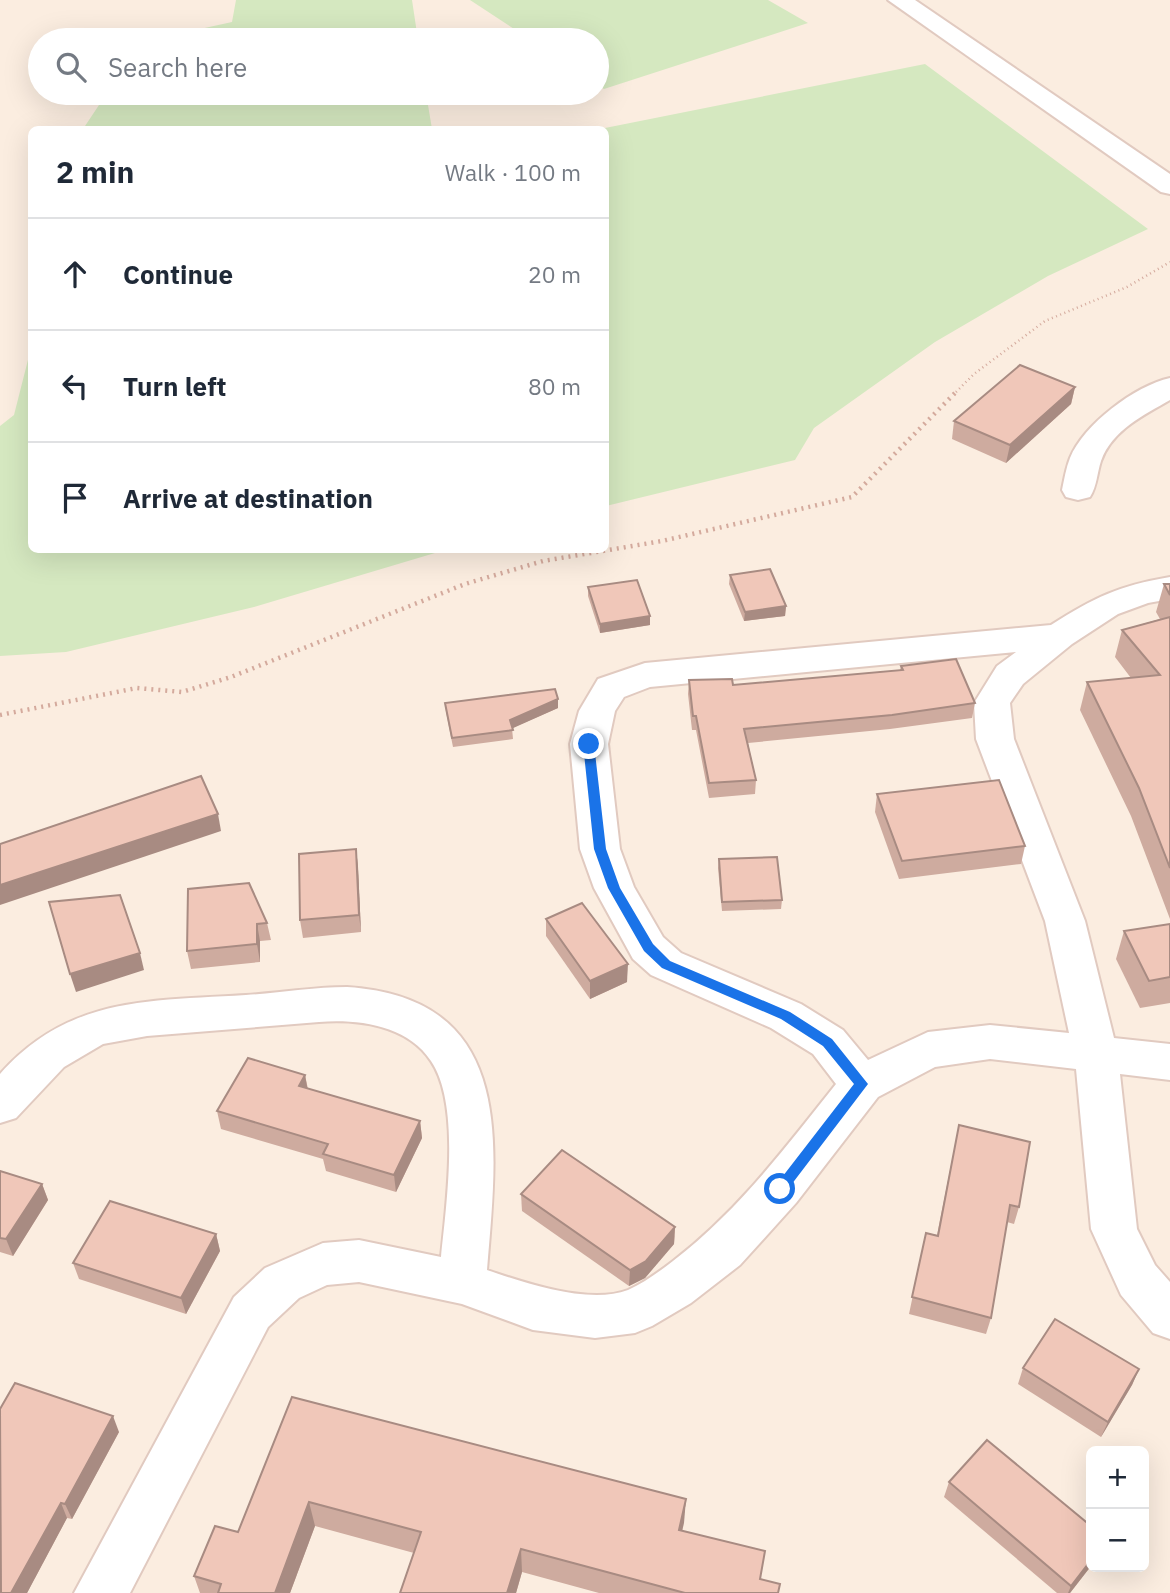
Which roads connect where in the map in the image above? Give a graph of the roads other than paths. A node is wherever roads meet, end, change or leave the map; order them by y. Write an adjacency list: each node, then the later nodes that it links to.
1 (900, 0): 2 (street)
2 (1170, 186)
3 (1170, 387): 4 (street)
4 (1078, 490)
5 (1170, 588): 6 (street)
6 (1059, 636): 7 (street); 9 (street)
7 (1096, 1055): 8 (street); 9 (street); 12 (street)
8 (1170, 1062)
9 (862, 1084): 11 (street)
10 (0, 1105): 11 (street)
11 (462, 1283): 13 (street)
12 (1170, 1317)
13 (101, 1593)

